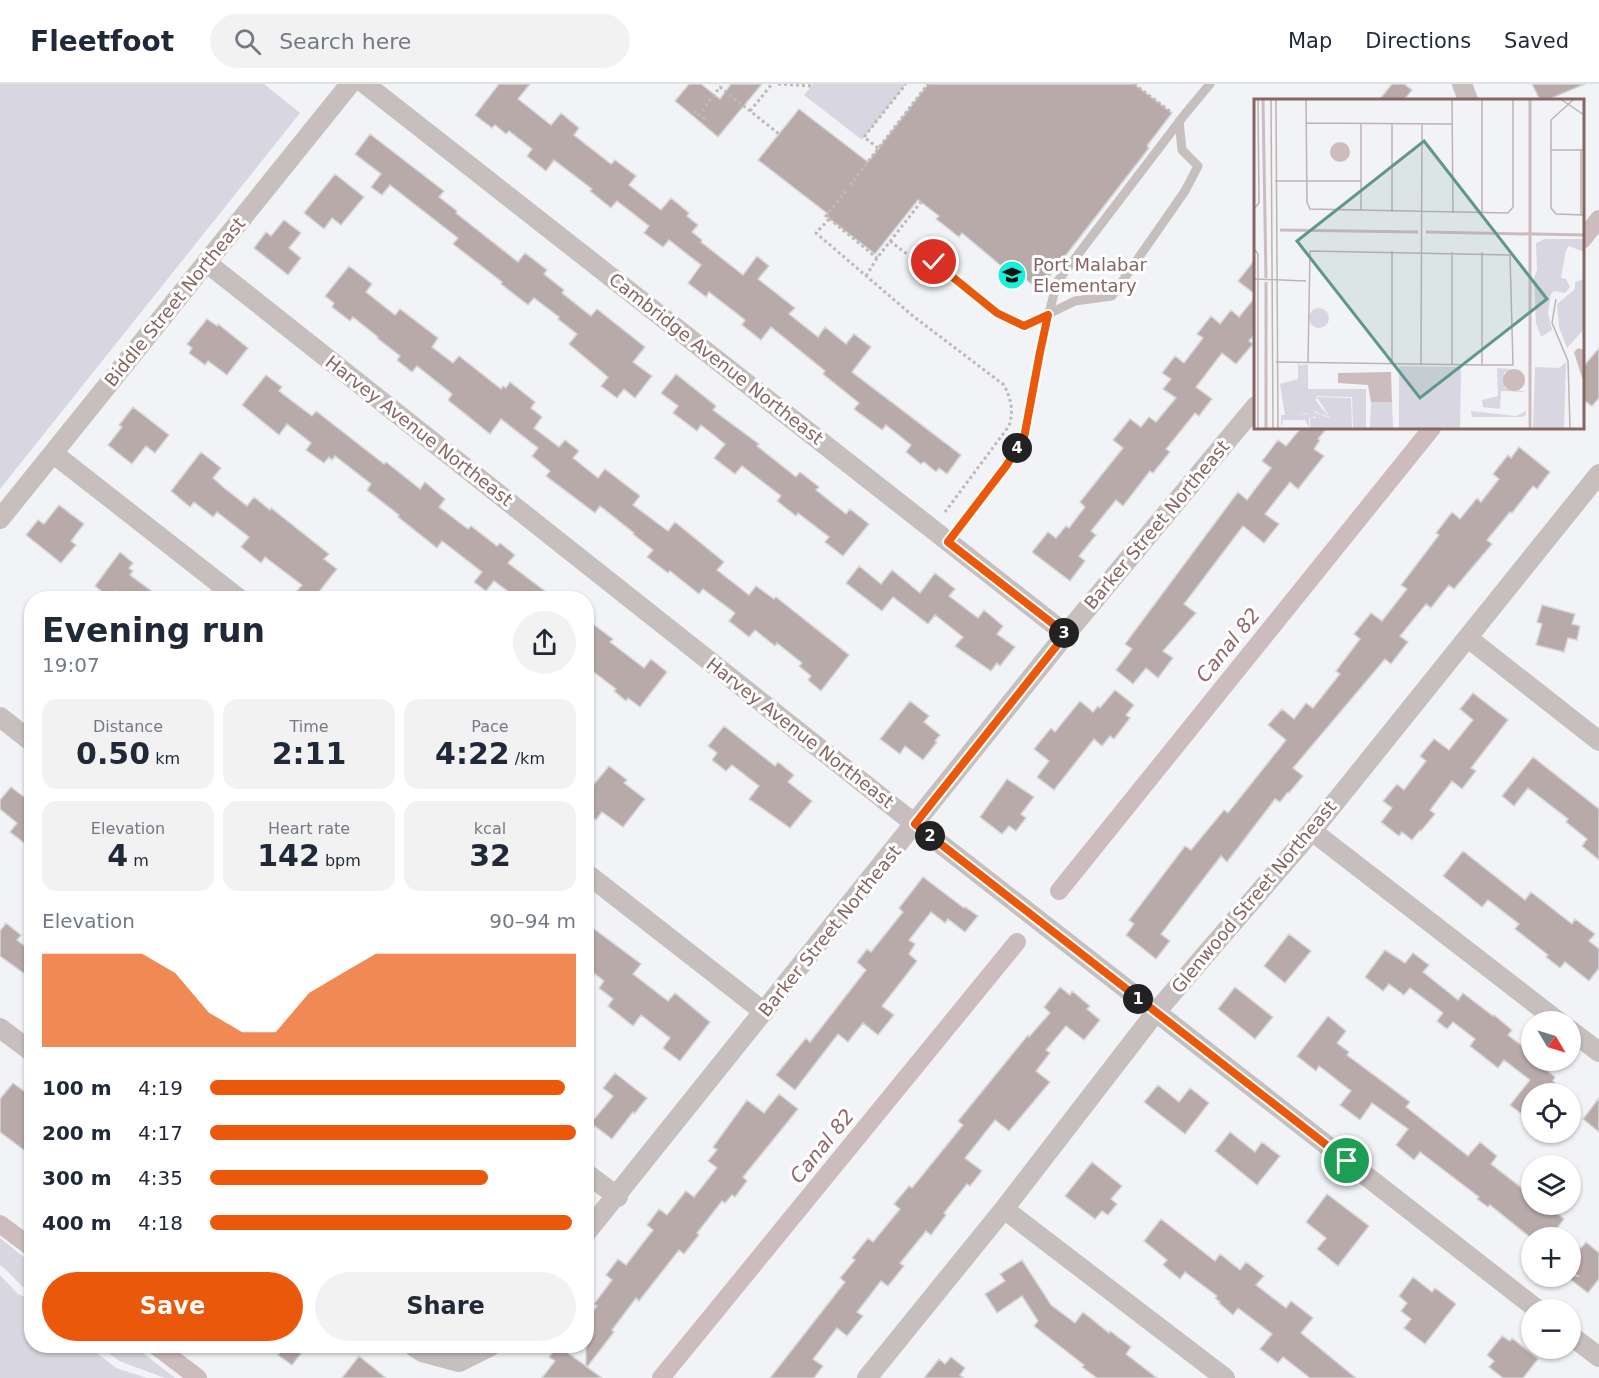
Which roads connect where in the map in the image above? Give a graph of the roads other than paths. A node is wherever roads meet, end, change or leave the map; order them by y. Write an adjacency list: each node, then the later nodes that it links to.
1 (350, 84): 8 (street, Biddle Street Northeast)
2 (365, 84): 14 (street, Cambridge Avenue Northeast)
3 (1210, 84): 6 (lane)
4 (1462, 84): 5 (street)
5 (1468, 99)
6 (1180, 120): 9 (lane); 9 (lane)
7 (932, 261): 9 (lane)
8 (207, 263): 11 (street, Biddle Street Northeast); 21 (street, Harvey Avenue Northeast)
9 (1048, 315): 14 (lane)
10 (1254, 408): 16 (street, Barker Street Northeast)
11 (54, 454): 13 (street, Biddle Street Northeast); 15 (street)
12 (1599, 474): 17 (street, Glenwood Street Northeast)
13 (0, 519)
14 (948, 542): 16 (street, Cambridge Avenue Northeast)
15 (229, 591)
16 (1066, 634): 21 (street, Barker Street Northeast)
17 (1468, 638): 20 (street); 22 (street, Glenwood Street Northeast)
18 (0, 717): 19 (street)
19 (24, 736)
20 (1599, 741)
21 (915, 824): 25 (street, Barker Street Northeast); 26 (street, Harvey Avenue Northeast)
22 (1312, 831): 24 (street); 26 (street, Glenwood Street Northeast)
23 (594, 879): 25 (street)
24 (1545, 1011)
25 (764, 1012): 32 (street, Barker Street Northeast)
26 (1156, 1012): 33 (street, Glenwood Street Northeast); 35 (street, Harvey Avenue Northeast)
27 (0, 1028): 29 (street)
28 (1581, 1038): 30 (street)
29 (24, 1046)
30 (1599, 1052)
31 (594, 1179): 32 (street)
32 (618, 1197): 34 (street, Barker Street Northeast)
33 (1004, 1209): 40 (street, Glenwood Street Northeast); 41 (street)
34 (594, 1224)
35 (1524, 1299)
36 (1581, 1343): 39 (street)
37 (426, 1353): 38 (street)
38 (476, 1353)
39 (1599, 1357)
40 (867, 1378)
41 (1225, 1378)

